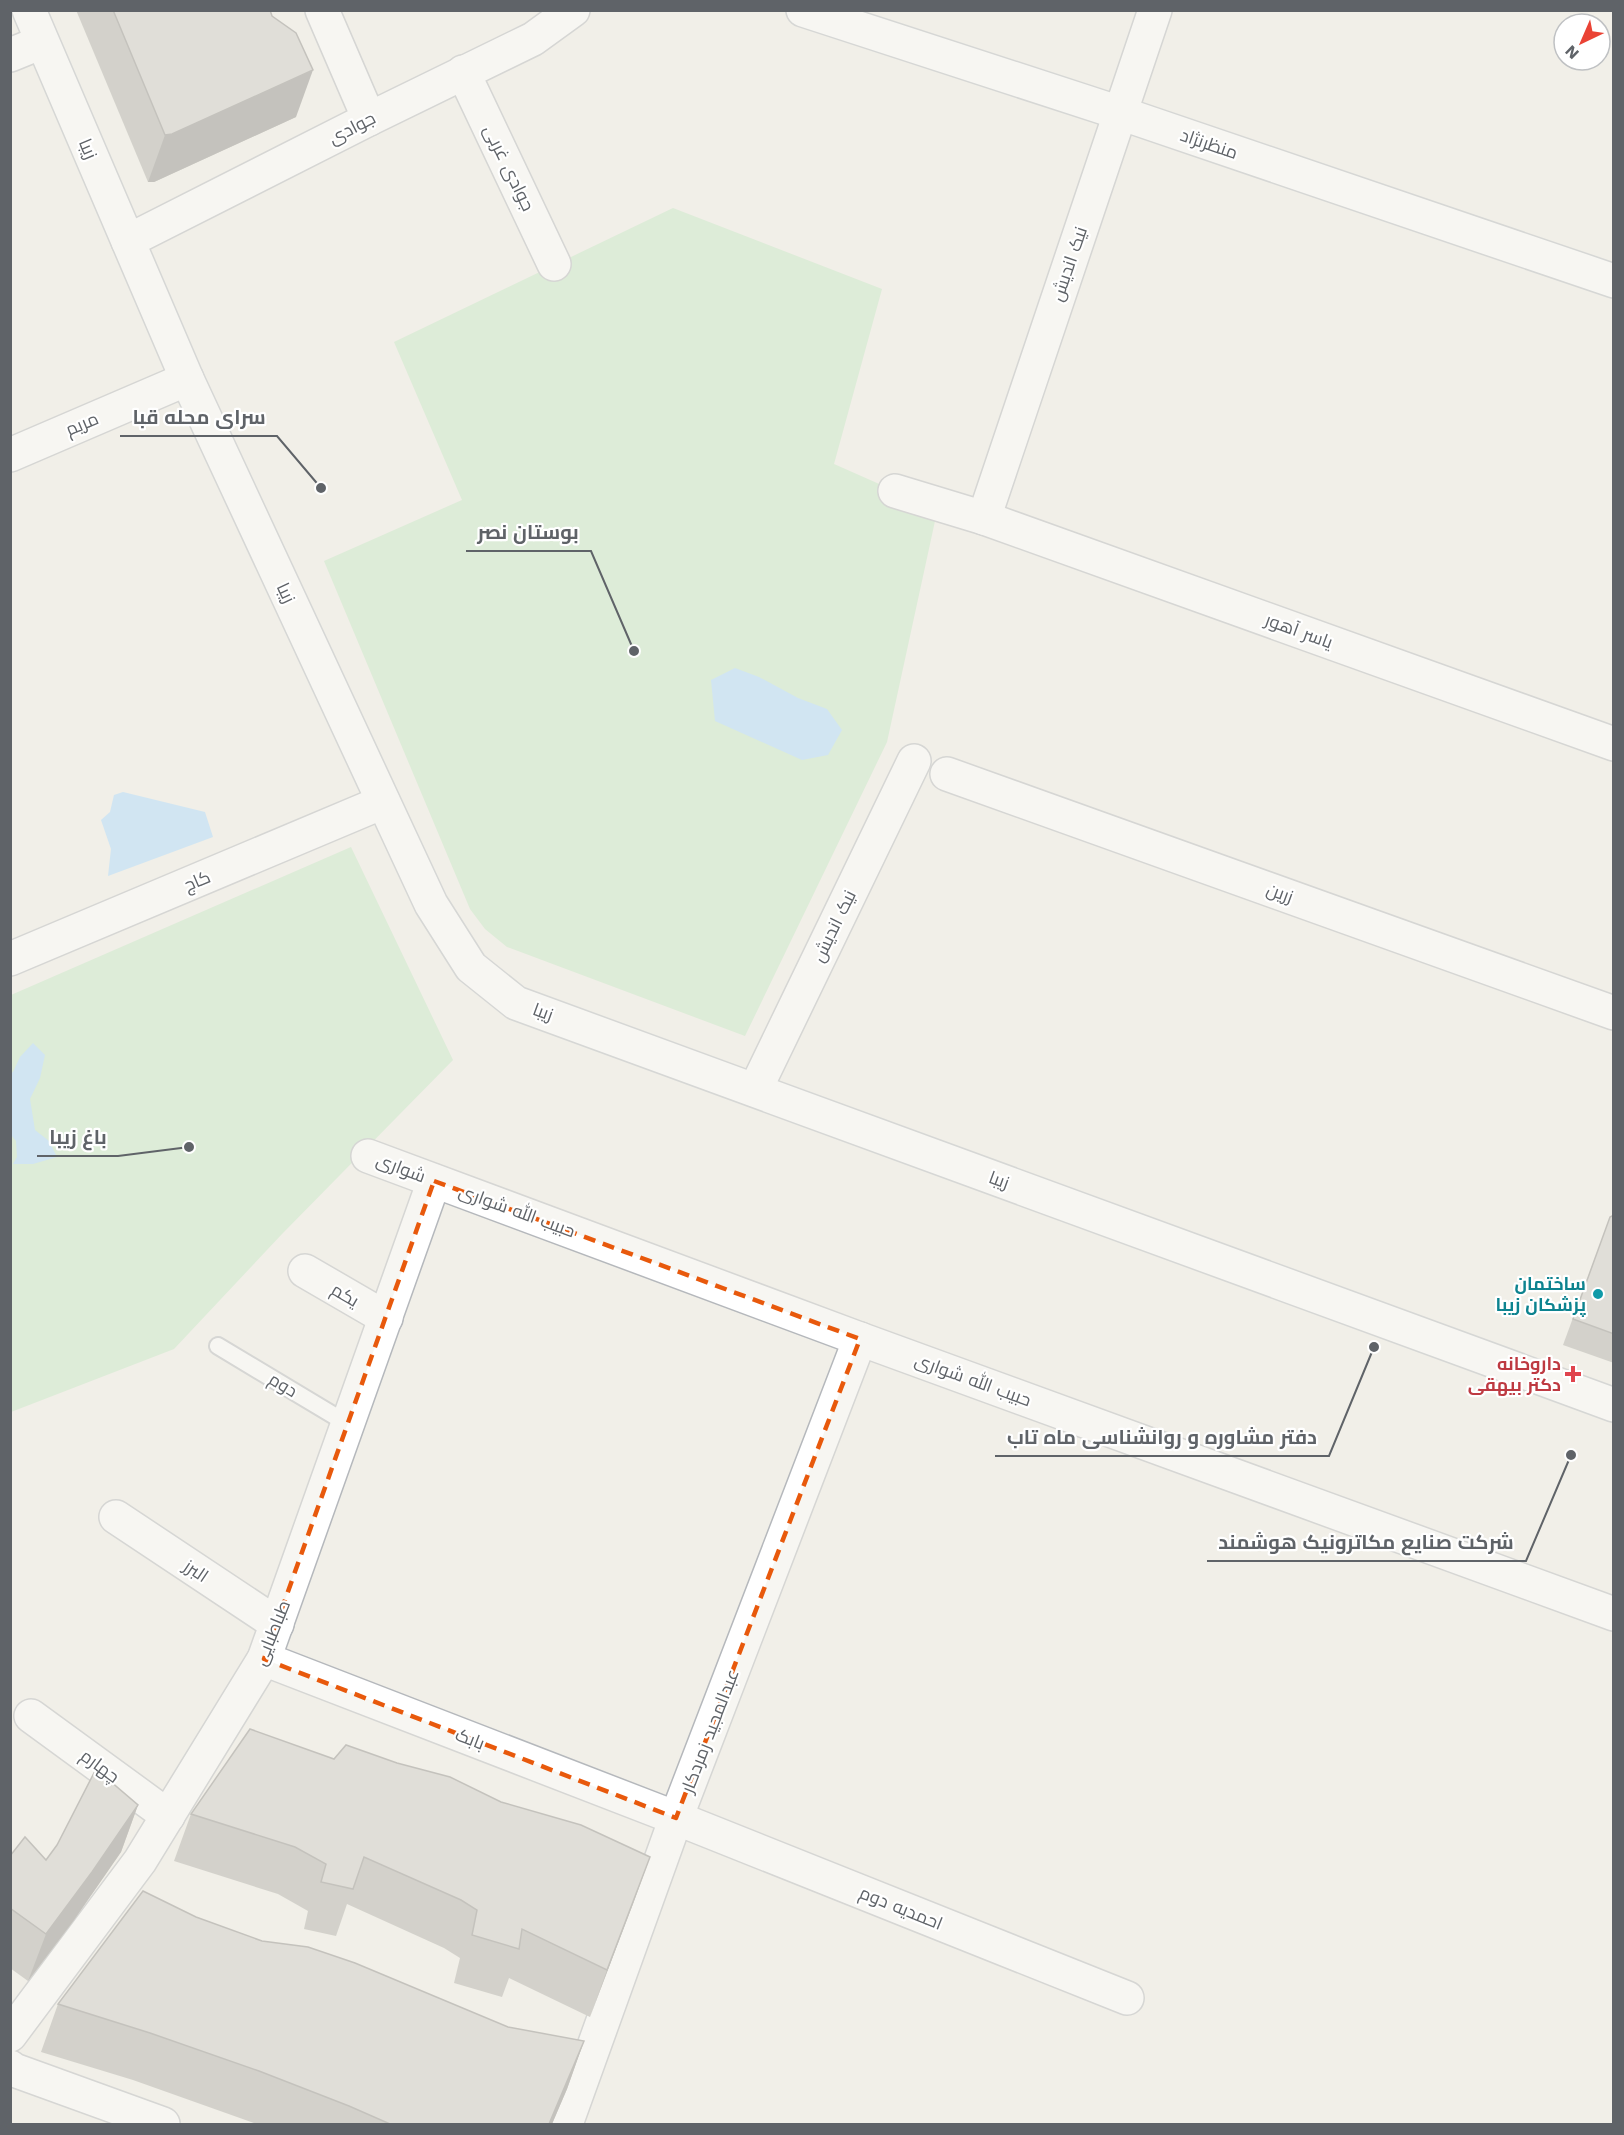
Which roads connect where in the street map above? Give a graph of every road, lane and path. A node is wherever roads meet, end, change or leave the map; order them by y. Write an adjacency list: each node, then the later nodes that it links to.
1 (29, 10): 6 (street, زیبا)
2 (322, 10): 10 (street)
3 (573, 10): 8 (street, جوادی)
4 (803, 10): 9 (street, منظرنژاد)
5 (1155, 10): 9 (street, نیک اندیش)
6 (42, 42): 7 (street); 11 (street, زیبا)
7 (10, 55)
8 (463, 72): 10 (street, جوادی); 12 (street, جوادی غربی)
9 (1120, 113): 13 (street, منظرنژاد); 17 (street, نیک اندیش)
10 (369, 119): 11 (street, جوادی)
11 (128, 241): 14 (street, زیبا)
12 (554, 264)
13 (1614, 281)
14 (187, 379): 15 (street, مریم); 21 (street, زیبا)
15 (10, 455)
16 (895, 491): 17 (street, یاسر آهور)
17 (984, 518): 18 (street, یاسر آهور)
18 (1614, 744)
19 (914, 761): 24 (street, نیک اندیش)
20 (947, 774): 23 (street, زرین)
21 (383, 802): 22 (street, کاج); 24 (street, زیبا)
22 (10, 959)
23 (1614, 1013)
24 (755, 1090): 31 (street, زیبا)
25 (368, 1156): 26 (street, شواری)
26 (434, 1180): 28 (street, طباطبایی); 29 (street, حبیب الله شواری)
27 (305, 1271): 28 (street, یکم)
28 (386, 1318): 32 (street, طباطبایی)
29 (860, 1339): 34 (street, حبیب الله شواری); 39 (street, عبدالمجید زمردکار)
30 (218, 1346): 32 (lane, دوم)
31 (1614, 1405)
32 (348, 1424): 35 (street, طباطبایی)
33 (116, 1517): 35 (street, البرز)
34 (1614, 1614)
35 (277, 1624): 36 (street, طباطبایی)
36 (264, 1659): 38 (street, طباطبایی); 39 (street, بابک)
37 (31, 1716): 38 (street, چهارم)
38 (168, 1816): 41 (street, طباطبایی)
39 (676, 1818): 40 (street, احمدیه دوم); 44 (street, عبدالمجید زمردکار)
40 (1126, 1998)
41 (10, 2035)
42 (10, 2067): 43 (street)
43 (163, 2124)
44 (566, 2124)

